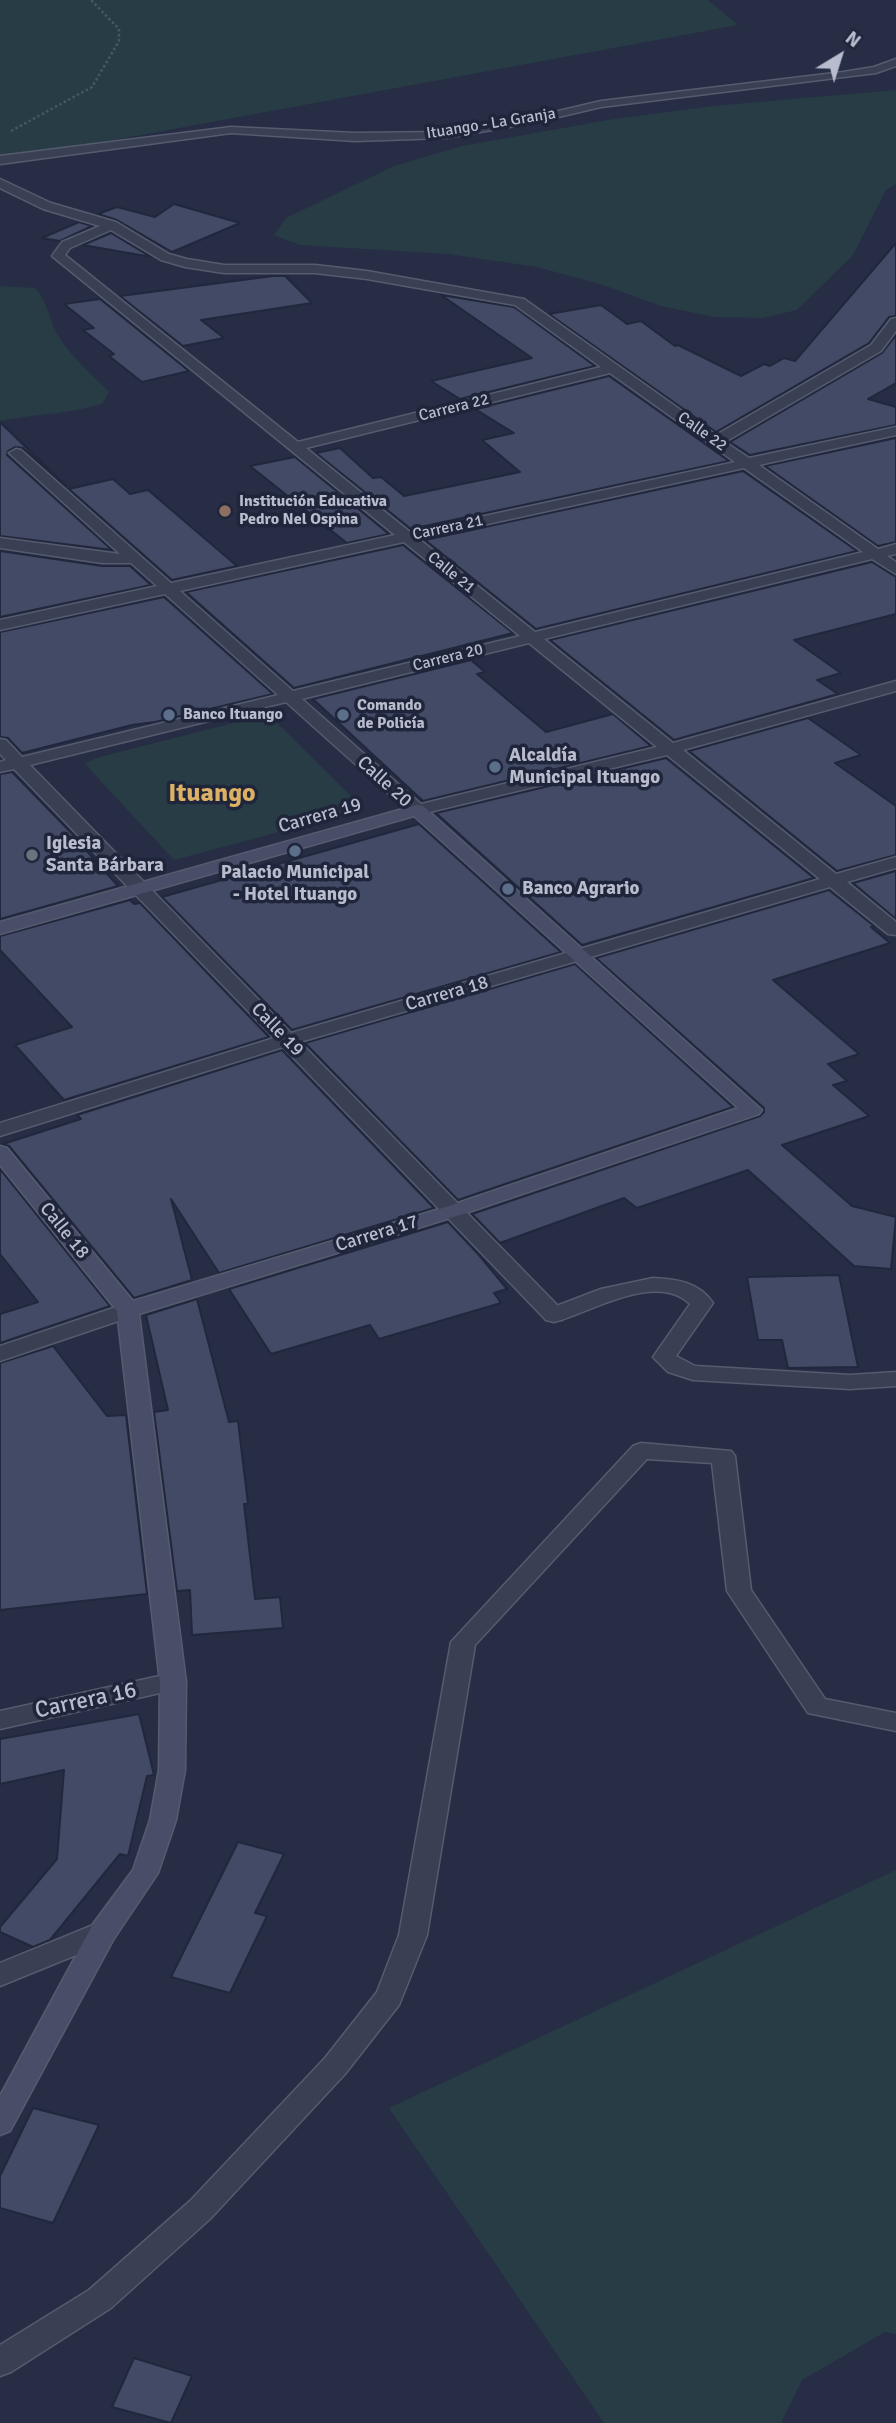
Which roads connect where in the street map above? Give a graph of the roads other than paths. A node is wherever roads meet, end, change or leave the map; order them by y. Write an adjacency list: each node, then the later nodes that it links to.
1 (896, 62): 2 (street, Ituango - La Granja)
2 (0, 160)
3 (0, 183): 4 (street)
4 (112, 225): 6 (street, Calle 22); 9 (street, Calle 21)
5 (896, 322): 8 (street)
6 (613, 369): 8 (street, Calle 22); 9 (street, Carrera 22)
7 (896, 430): 11 (street, Carrera 21)
8 (716, 442): 11 (street, Calle 22)
9 (294, 447): 12 (street, Calle 21)
10 (16, 453): 16 (street, Calle 20)
11 (746, 463): 12 (street, Carrera 21); 15 (street, Calle 22)
12 (406, 537): 18 (street, Carrera 21); 20 (street, Calle 21)
13 (0, 543): 16 (street)
14 (896, 549): 15 (street, Carrera 20)
15 (874, 554): 17 (street, Calle 22); 20 (street, Carrera 20)
16 (135, 559): 18 (street, Calle 20)
17 (896, 569)
18 (168, 589): 19 (street, Carrera 21); 22 (street, Calle 20)
19 (0, 625)
20 (531, 638): 22 (street, Carrera 20); 24 (street, Calle 21)
21 (896, 686): 24 (street, Carrera 19)
22 (289, 697): 25 (street, Carrera 20); 27 (street, Calle 20)
23 (0, 744): 25 (street, Calle 19)
24 (670, 749): 27 (street, Carrera 19); 29 (street, Calle 21)
25 (18, 763): 26 (street, Carrera 20); 30 (street, Calle 19)
26 (0, 768)
27 (416, 810): 30 (main road, Carrera 19); 33 (main road, Calle 20)
28 (896, 862): 29 (street, Carrera 18)
29 (833, 881): 32 (street, Calle 21); 33 (street, Carrera 18)
30 (140, 888): 31 (main road, Carrera 19); 34 (street, Calle 19)
31 (0, 928)
32 (895, 930)
33 (579, 955): 34 (street, Carrera 18); 35 (main road, Calle 20)
34 (287, 1040): 36 (street, Carrera 18); 38 (street, Calle 19)
35 (752, 1110): 38 (main road, Carrera 17)
36 (0, 1130)
37 (0, 1152): 39 (main road, Calle 18)
38 (453, 1211): 39 (main road, Carrera 17); 41 (street, Calle 19)
39 (128, 1310): 40 (street, Carrera 17); 42 (main road)
40 (0, 1354)
41 (896, 1379)
42 (173, 1682): 43 (street, Carrera 16); 45 (main road)
43 (0, 1720)
44 (896, 1722): 48 (street)
45 (103, 1932): 46 (street); 47 (main road)
46 (0, 1975)
47 (0, 2123)
48 (0, 2362)

